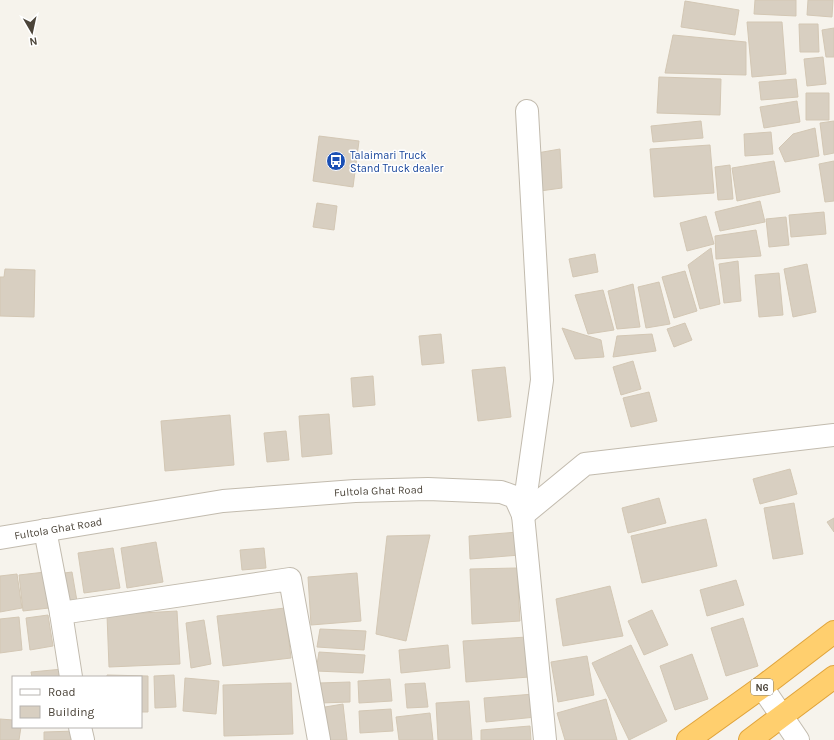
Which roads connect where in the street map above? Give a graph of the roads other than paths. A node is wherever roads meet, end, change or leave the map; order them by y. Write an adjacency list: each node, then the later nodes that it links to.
1 (527, 111): 3 (street)
2 (834, 435): 3 (street)
3 (523, 515): 4 (street, Fultola Ghat Road); 15 (street, Fultola Ghat Road)
4 (45, 530): 5 (street, Fultola Ghat Road); 6 (street)
5 (0, 538)
6 (61, 613): 8 (street); 14 (street)
7 (834, 632): 10 (highway, N6)
8 (71, 676)
9 (834, 677): 11 (highway)
10 (762, 687): 11 (street); 16 (highway, N6)
11 (781, 716): 17 (highway); 18 (street)
12 (80, 728): 13 (street)
13 (83, 740)
14 (319, 740)
15 (545, 740)
16 (688, 740)
17 (750, 740)
18 (798, 740)

